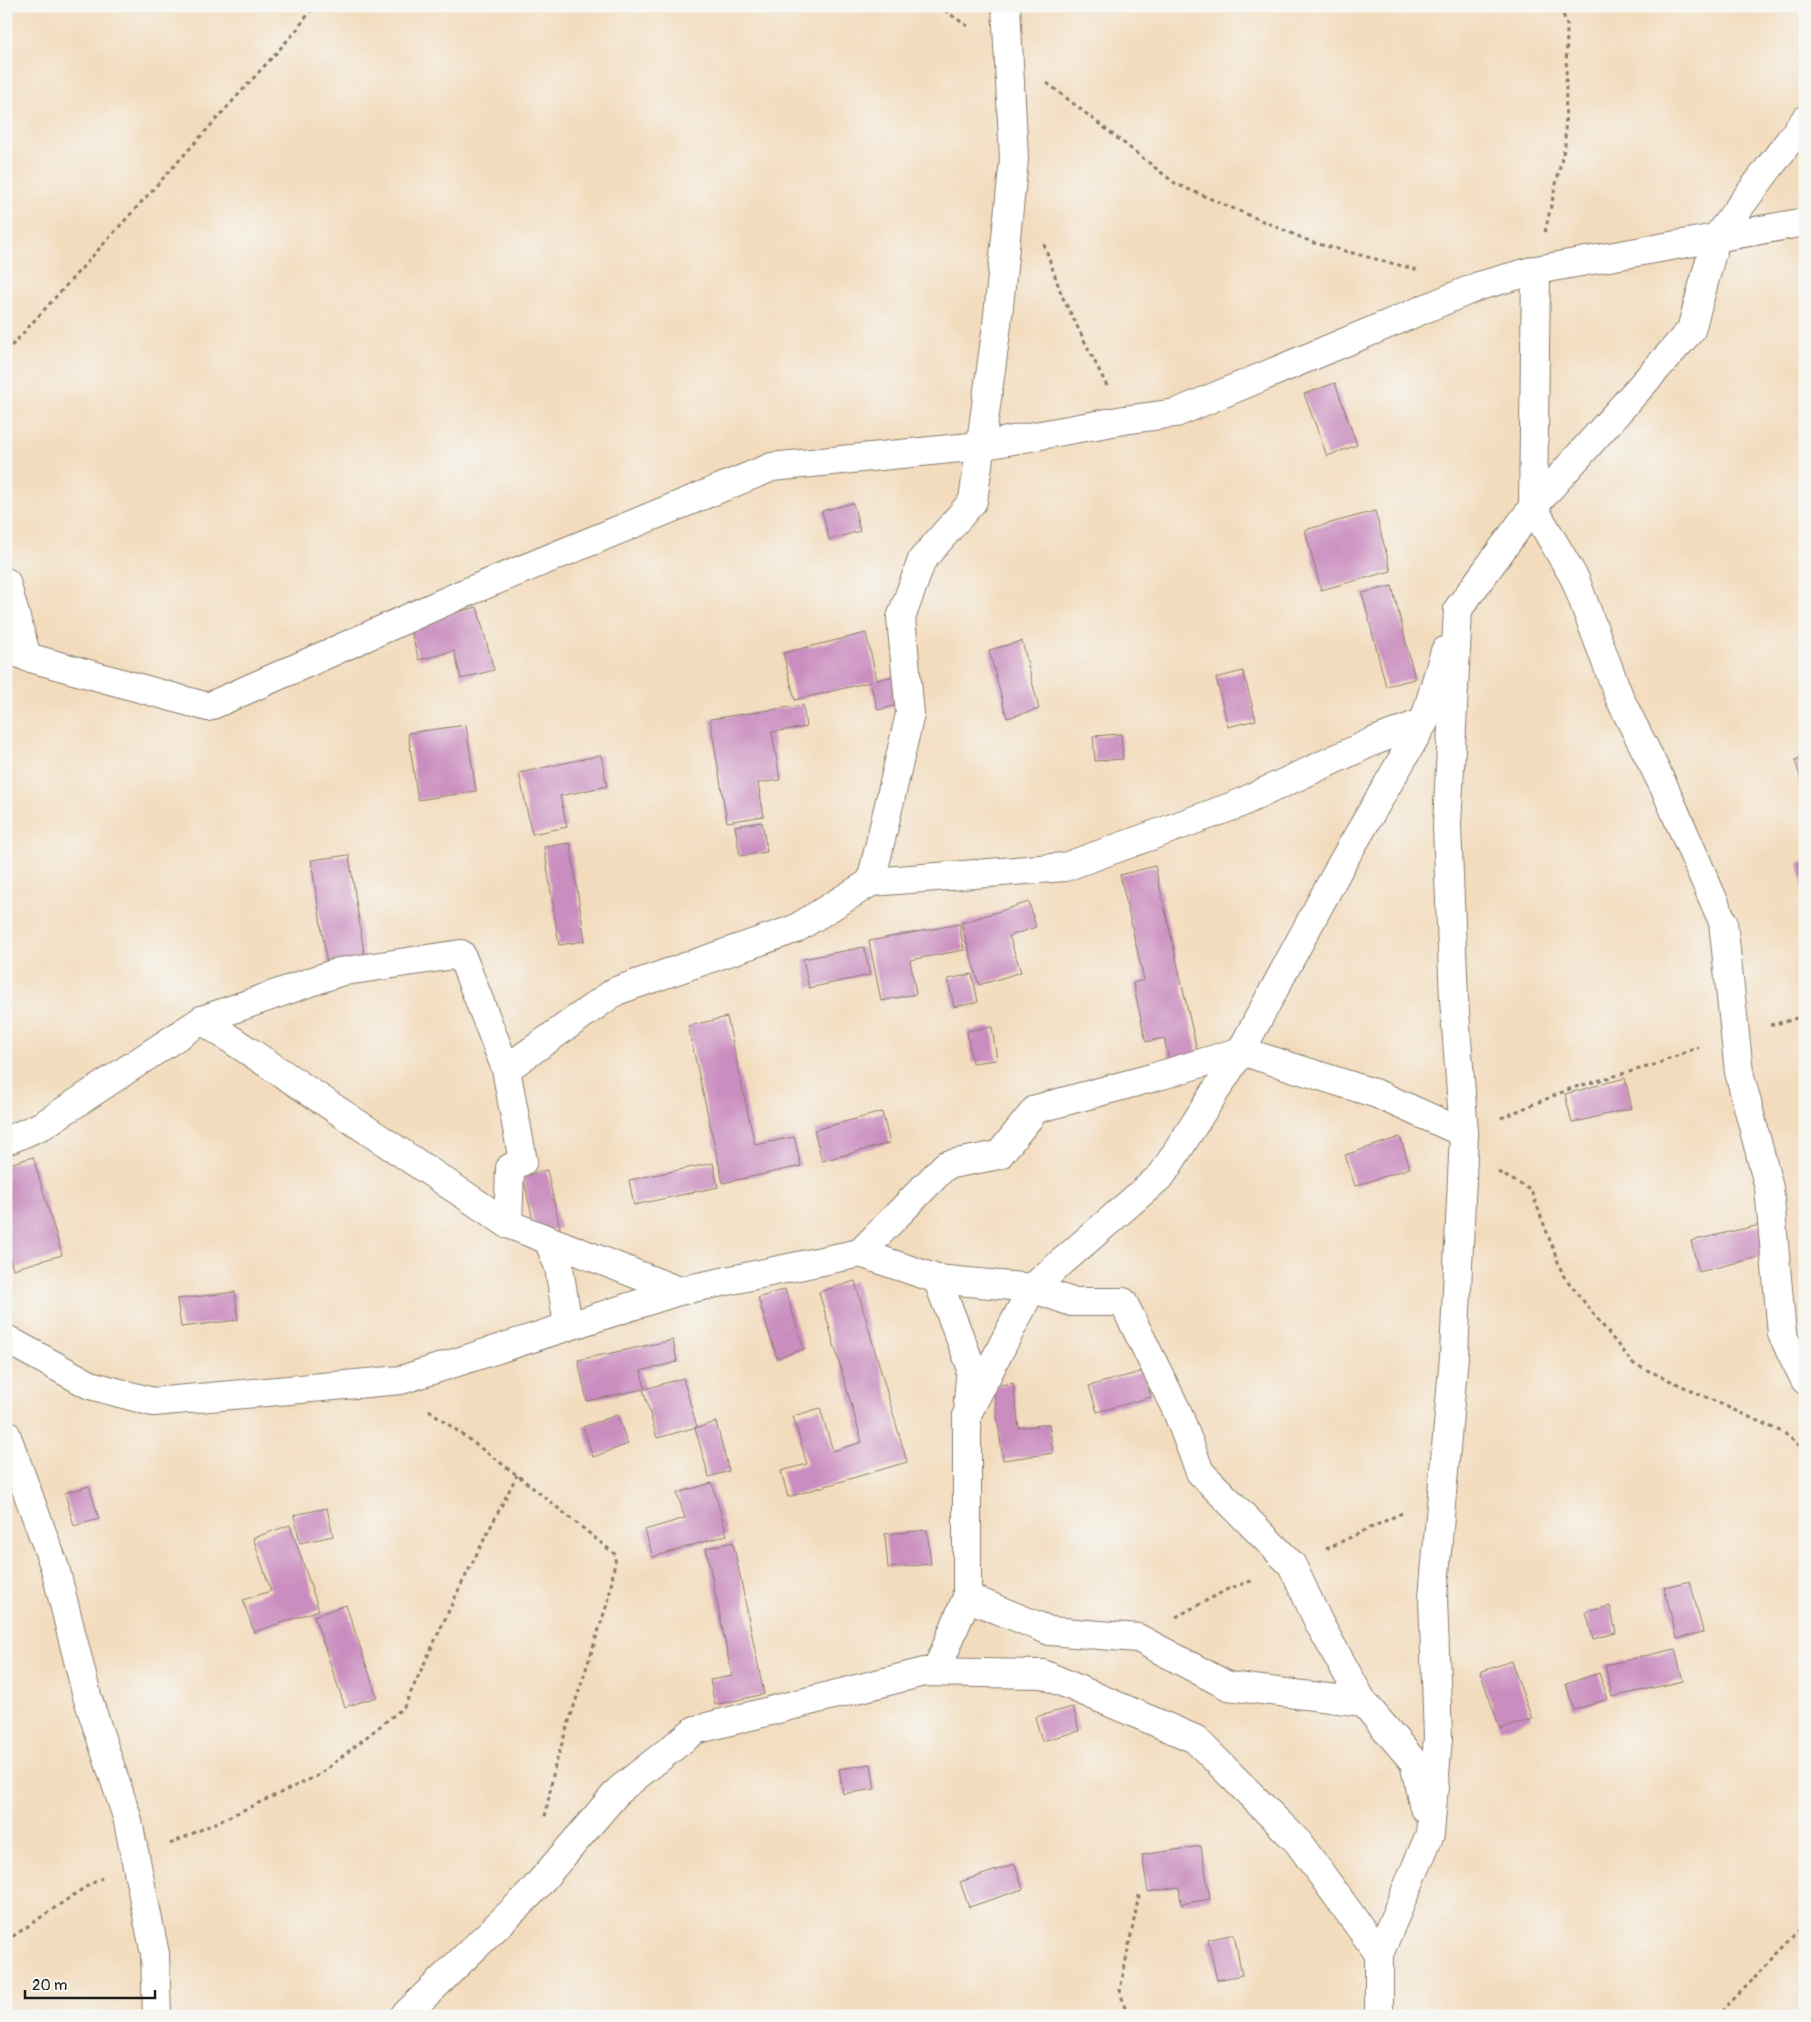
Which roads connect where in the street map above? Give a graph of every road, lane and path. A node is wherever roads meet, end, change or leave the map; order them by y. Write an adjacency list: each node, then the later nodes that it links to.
1 (314, 6): 12 (path)
2 (938, 6): 5 (path)
3 (1006, 6): 5 (street)
4 (1560, 6): 10 (path)
5 (1008, 52): 11 (path); 14 (street)
6 (1805, 120): 8 (street)
7 (1805, 222): 8 (street)
8 (1716, 238): 10 (street); 15 (street)
9 (1043, 241): 13 (path)
10 (1536, 270): 13 (street); 15 (street)
11 (1424, 272)
12 (6, 352)
13 (1124, 420): 14 (street)
14 (980, 446): 18 (street); 20 (street)
15 (1533, 507): 17 (street); 23 (street)
16 (6, 582): 18 (street)
17 (1458, 609): 19 (street); 26 (street)
18 (17, 653)
19 (1424, 722): 20 (street); 24 (street)
20 (871, 882): 25 (street)
21 (1805, 1014): 23 (path)
22 (202, 1020): 25 (street); 27 (street); 28 (street)
23 (1735, 1033): 26 (path); 37 (street)
24 (1241, 1051): 26 (street); 30 (street); 32 (street)
25 (506, 1069): 28 (street)
26 (1464, 1133): 40 (path); 47 (street)
27 (6, 1141)
28 (508, 1224): 29 (street)
29 (548, 1240): 33 (street); 34 (street)
30 (860, 1253): 31 (street); 33 (street)
31 (937, 1279): 32 (street); 38 (street)
32 (1032, 1288): 38 (street); 45 (street)
33 (679, 1291): 34 (street)
34 (568, 1326): 36 (street)
35 (6, 1339): 36 (street)
36 (401, 1380): 42 (path)
37 (1805, 1380)
38 (967, 1414): 43 (street)
39 (6, 1434): 41 (street)
40 (1805, 1450)
41 (12, 1474): 48 (street)
42 (517, 1475): 46 (path); 48 (path)
43 (967, 1598): 44 (street); 45 (street)
44 (936, 1672): 52 (street); 54 (street)
45 (1363, 1702): 47 (street)
46 (544, 1820)
47 (1430, 1834): 52 (street)
48 (135, 1860): 51 (path); 53 (street)
49 (1139, 1895): 55 (path)
50 (1805, 1926): 57 (path)
51 (6, 1941)
52 (1379, 1954): 56 (street)
53 (157, 2016)
54 (404, 2016)
55 (1127, 2016)
56 (1379, 2016)
57 (1714, 2016)

